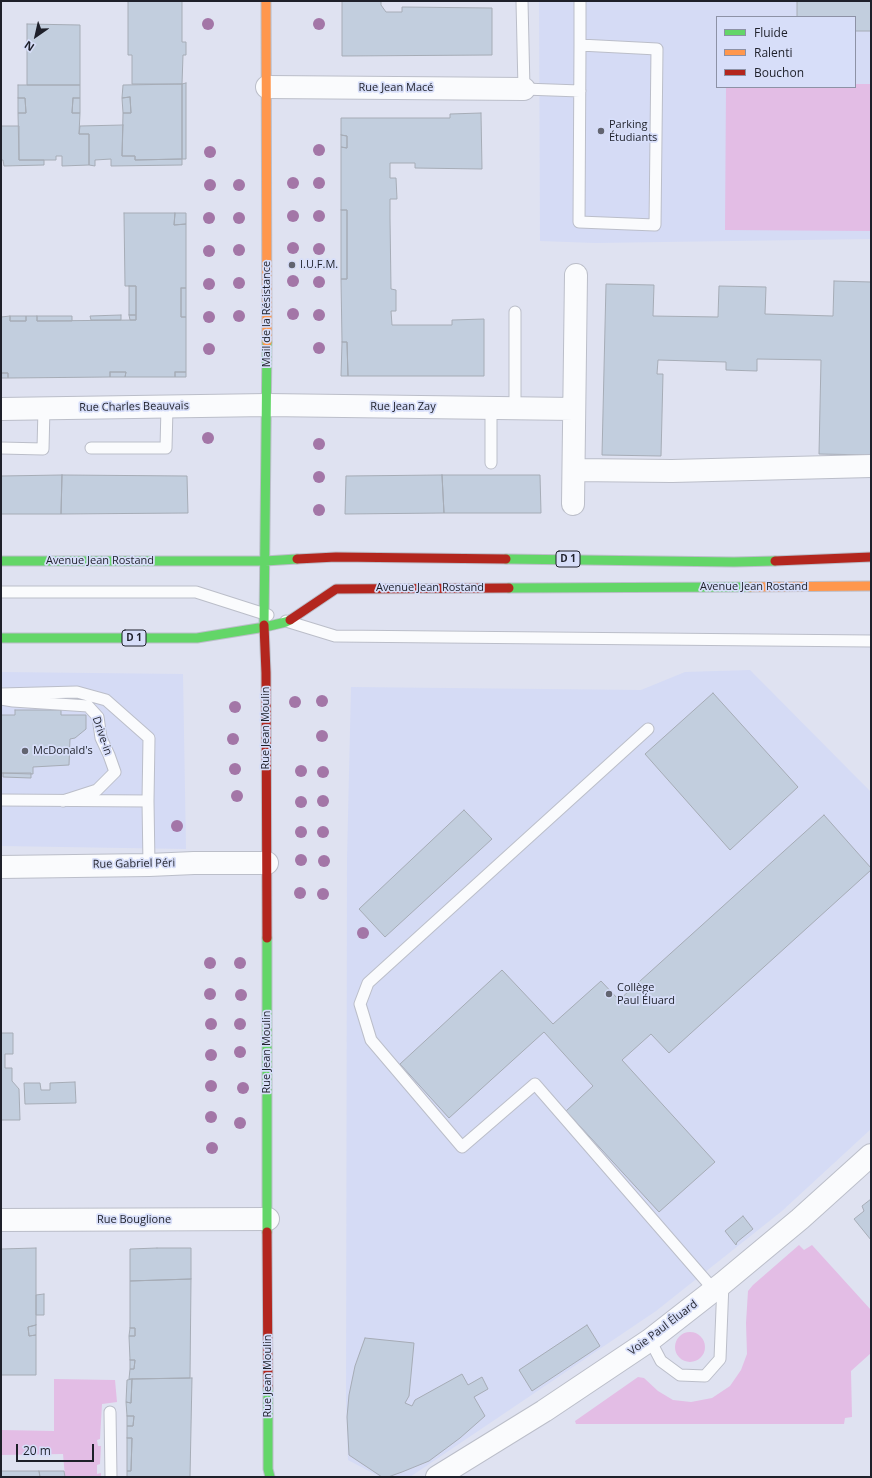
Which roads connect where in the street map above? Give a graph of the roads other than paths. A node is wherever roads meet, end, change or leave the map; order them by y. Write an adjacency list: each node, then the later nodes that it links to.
1 (266, 1): 5 (main road, Mail de la Résistance)
2 (522, 1): 6 (lane)
3 (580, 1): 4 (lane)
4 (580, 45): 7 (lane); 7 (lane)
5 (267, 87): 6 (street, Rue Jean Macé); 10 (main road, Mail de la Résistance)
6 (524, 89): 7 (lane)
7 (580, 91)
8 (576, 275): 16 (street)
9 (515, 312): 14 (lane)
10 (267, 405): 11 (street, Rue Charles Beauvais); 13 (street, Rue Jean Zay); 25 (main road, Mail de la Résistance)
11 (167, 407): 12 (street, Rue Charles Beauvais); 18 (lane)
12 (44, 408): 15 (street, Rue Charles Beauvais); 17 (lane)
13 (491, 408): 14 (street, Rue Jean Zay); 19 (lane)
14 (515, 408): 16 (street, Rue Jean Zay)
15 (1, 409)
16 (574, 409): 21 (street)
17 (1, 448)
18 (91, 448)
19 (491, 463)
20 (871, 466): 21 (street)
21 (574, 470): 22 (street)
22 (573, 504)
23 (871, 557): 25 (main road, Avenue Jean Rostand / D 1)
24 (1, 561): 25 (main road, Avenue Jean Rostand / D 1)
25 (265, 561): 28 (main road, Mail de la Résistance)
26 (871, 586): 29 (main road, Avenue Jean Rostand / D 1)
27 (1, 592): 28 (lane)
28 (264, 613): 29 (lane); 30 (main road, Mail de la Résistance)
29 (286, 622): 30 (main road, Avenue Jean Rostand / D 1); 32 (lane)
30 (265, 627): 31 (main road, Avenue Jean Rostand / D 1); 39 (main road, Rue Jean Moulin)
31 (1, 638)
32 (871, 641)
33 (1, 694): 38 (lane)
34 (1, 699): 37 (lane, Drive-in)
35 (648, 729): 45 (lane)
36 (1, 800): 37 (lane)
37 (63, 801): 38 (lane)
38 (148, 801): 40 (lane)
39 (267, 863): 40 (street, Rue Gabriel Péri); 43 (main road, Rue Jean Moulin)
40 (149, 865): 41 (street, Rue Gabriel Péri)
41 (1, 867)
42 (871, 1155): 45 (street, Voie Paul Éluard)
43 (268, 1219): 44 (street, Rue Bouglione); 49 (main road, Rue Jean Moulin)
44 (1, 1220)
45 (718, 1286): 46 (street, Voie Paul Éluard); 46 (lane)
46 (650, 1340): 50 (street, Voie Paul Éluard)
47 (110, 1412): 48 (lane)
48 (111, 1477)
49 (270, 1477)
50 (437, 1477)

